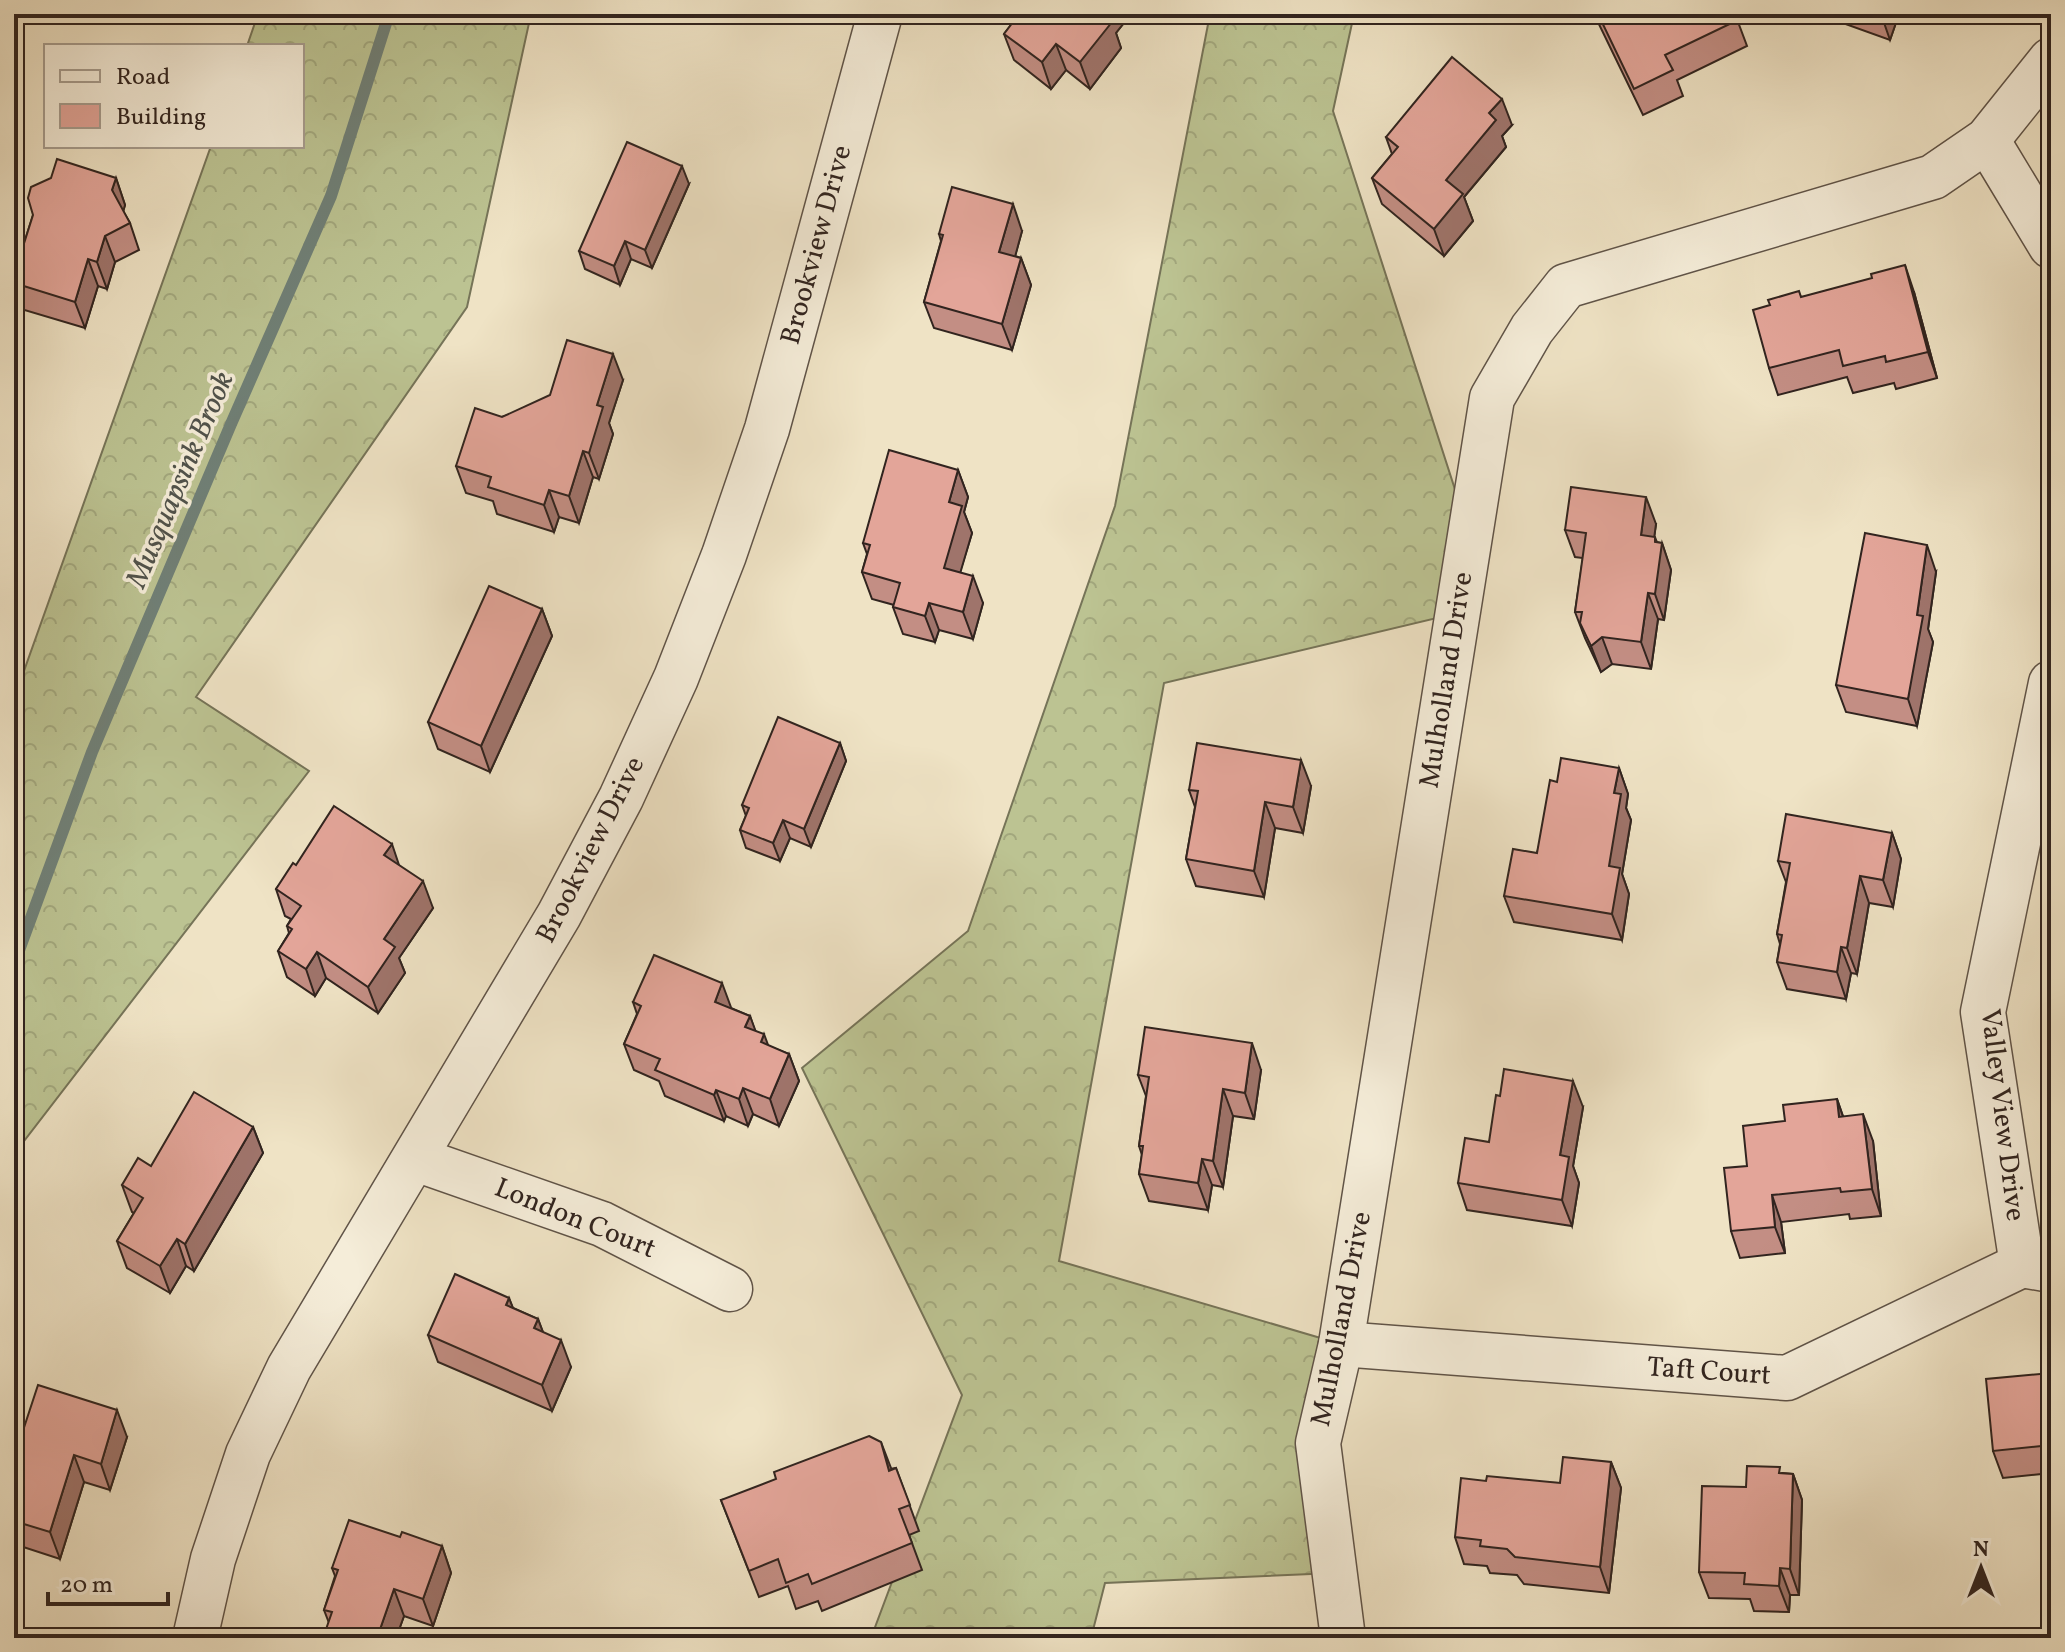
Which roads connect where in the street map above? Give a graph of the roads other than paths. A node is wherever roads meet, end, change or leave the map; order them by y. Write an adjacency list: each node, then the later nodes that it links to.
1 (880, 14): 6 (street, Brookview Drive)
2 (2051, 60): 3 (street, Mulholland Drive)
3 (1987, 140): 4 (street); 9 (street, Mulholland Drive)
4 (2051, 246)
5 (2051, 683): 7 (street, Valley View Drive)
6 (416, 1159): 8 (street, London Court); 10 (street, Brookview Drive)
7 (2036, 1267): 9 (street, Taft Court)
8 (730, 1289)
9 (1341, 1344): 11 (street, Mulholland Drive)
10 (195, 1638)
11 (1343, 1638)

